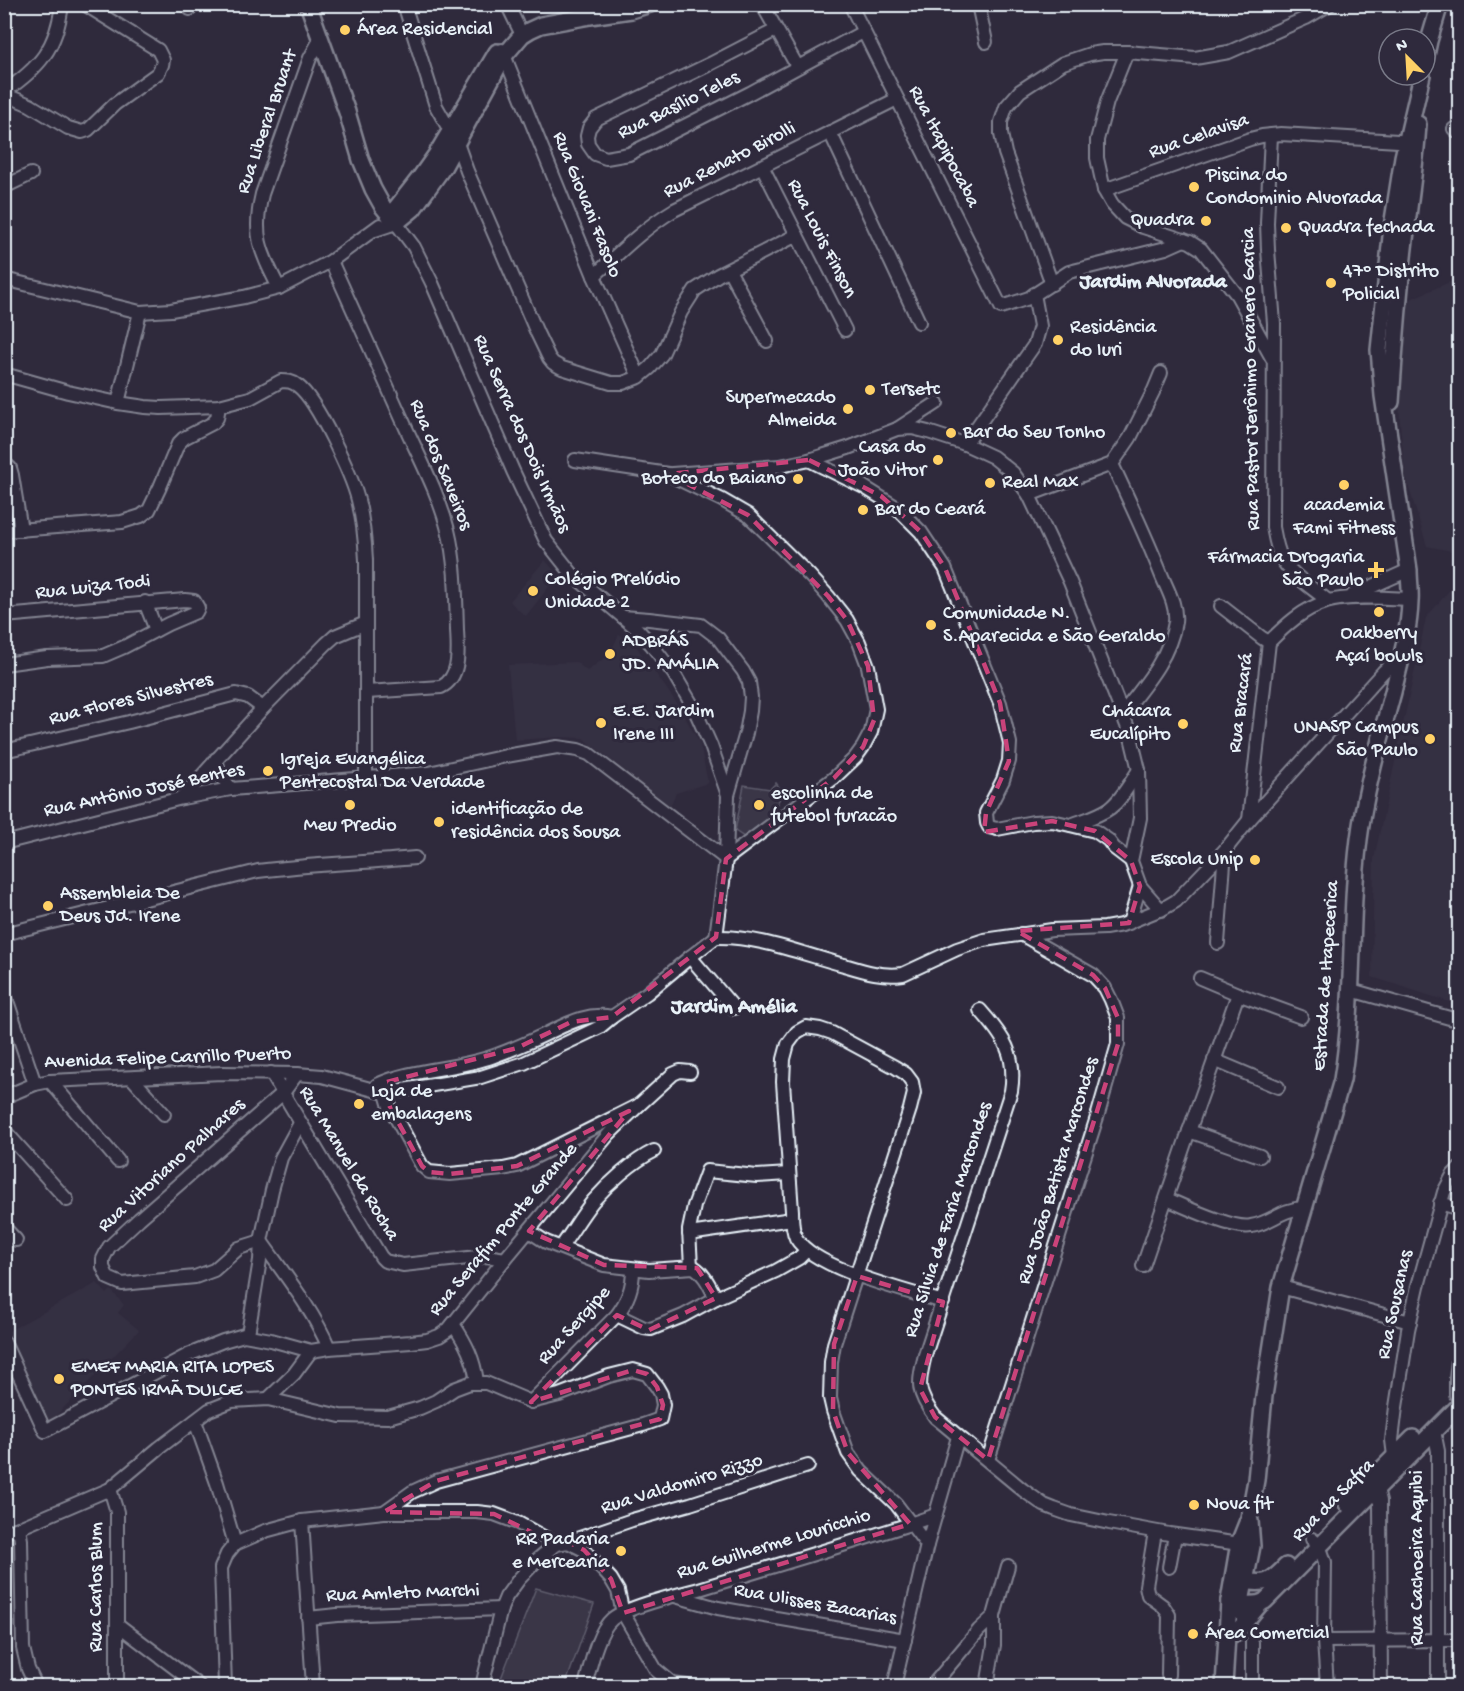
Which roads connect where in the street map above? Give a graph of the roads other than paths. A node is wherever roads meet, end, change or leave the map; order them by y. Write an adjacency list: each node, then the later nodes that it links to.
1 (62, 4): 24 (street)
2 (84, 4): 24 (street)
3 (308, 4): 18 (main road)
4 (404, 4): 28 (street)
5 (507, 4): 16 (street)
6 (595, 4): 16 (main road)
7 (650, 4): 13 (main road)
8 (762, 4): 15 (street)
9 (850, 4): 17 (street, Rua Itapipocaba)
10 (978, 4): 19 (street)
11 (1330, 4): 21 (street)
12 (1440, 4): 14 (main road)
13 (629, 7): 16 (main road)
14 (1433, 27)
15 (776, 30): 22 (street); 22 (street, Rua Basílio Teles)
16 (519, 31): 20 (main road)
17 (863, 32): 22 (street, Rua Basílio Teles); 25 (street, Rua Itapipocaba)
18 (321, 38): 34 (main road); 42 (street, Rua Liberal Bruant)
19 (986, 42)
20 (502, 51): 28 (main road); 39 (street, Rua Giovani Fasolo)
21 (1127, 52): 33 (street); 41 (street)
22 (797, 66)
23 (1420, 87): 29 (main road, Estrada de Itapecerica)
24 (4, 93)
25 (897, 99): 26 (street, Rua Renato Birolli); 43 (street, Rua Itapipocaba)
26 (830, 132): 30 (street, Rua Renato Birolli); 45 (street)
27 (1271, 135): 29 (street, Rua Celavisa); 33 (street, Rua Celavisa); 48 (street, Rua Pastor Jerônimo Granero Garcia)
28 (453, 137): 34 (main road); 51 (street)
29 (1412, 141): 65 (main road, Estrada de Itapecerica)
30 (762, 166): 35 (street, Rua Louis Finson); 39 (street, Rua Renato Birolli)
31 (31, 174): 32 (street)
32 (4, 187)
33 (1104, 190): 36 (street)
34 (393, 219): 37 (street); 72 (street, Rua Serra dos Dois Irmãos)
35 (797, 235): 38 (street); 46 (street, Rua Louis Finson)
36 (1184, 240): 41 (street); 48 (street)
37 (331, 261): 42 (street); 78 (street, Rua dos Saveiros)
38 (729, 270): 47 (street); 51 (street)
39 (594, 276): 51 (street, Rua Giovani Fasolo)
40 (4, 279): 44 (street)
41 (1052, 284): 43 (street)
42 (279, 288): 44 (street)
43 (1034, 294): 56 (street)
44 (140, 312): 52 (street)
45 (919, 322)
46 (845, 330)
47 (767, 341)
48 (1273, 358): 68 (street, Rua Pastor Jerônimo Granero Garcia)
49 (1161, 373): 60 (street)
50 (5, 374): 52 (street)
51 (639, 377)
52 (118, 403): 54 (street)
53 (937, 403): 55 (street)
54 (219, 406): 63 (street); 73 (street)
55 (897, 429): 56 (street); 58 (street)
56 (965, 444): 62 (street)
57 (575, 460): 61 (street)
58 (810, 460): 61 (street); 89 (street)
59 (4, 463): 63 (street)
60 (1112, 464): 62 (street); 80 (street)
61 (668, 474): 93 (street)
62 (1029, 495): 80 (street)
63 (21, 530): 64 (street)
64 (4, 531)
65 (1415, 570): 66 (street, Rua Bracará); 67 (main road, Estrada de Itapecerica)
66 (1344, 599): 67 (street, Rua Bracará); 68 (street, Rua Bracará)
67 (1411, 599): 76 (main road, Estrada de Itapecerica)
68 (1328, 601): 75 (street, Rua Bracará)
69 (145, 603): 71 (street, Rua Luiza Todi); 74 (street); 74 (street, Rua Luiza Todi)
70 (1221, 606): 75 (street)
71 (4, 616)
72 (623, 617): 86 (street, Rua Serra dos Dois Irmãos); 86 (street)
73 (366, 623): 78 (street); 79 (street)
74 (156, 630): 77 (street)
75 (1269, 642): 88 (street, Rua Bracará)
76 (1400, 662): 88 (street); 104 (main road, Estrada de Itapecerica)
77 (4, 664)
78 (367, 692): 84 (street)
79 (263, 708): 81 (street, Rua Flores Silvestres); 82 (street)
80 (1122, 714): 83 (street)
81 (4, 751)
82 (216, 759): 85 (street); 87 (street)
83 (1139, 770): 89 (street); 94 (street)
84 (366, 779): 85 (street, Rua Antônio José Bentes); 93 (street, Rua Antônio José Bentes)
85 (231, 789): 87 (street, Rua Antônio José Bentes)
86 (728, 795): 93 (street, Rua Serra dos Dois Irmãos)
87 (182, 798): 90 (street, Rua Antônio José Bentes)
88 (1249, 820): 91 (street)
89 (1070, 825): 94 (street)
90 (4, 843)
91 (1225, 850): 96 (street); 101 (street)
92 (415, 858): 98 (street)
93 (726, 860): 100 (street, Rua Serra dos Dois Irmãos)
94 (1131, 861): 95 (street)
95 (1140, 886): 96 (street); 97 (street)
96 (1161, 910): 97 (street)
97 (1128, 923): 99 (street)
98 (4, 934)
99 (1022, 934): 100 (street); 171 (street, Rua João Batista Marcondes)
100 (716, 937): 102 (street, Avenida Felipe Carrillo Puerto)
101 (1218, 943)
102 (690, 957): 107 (street); 119 (street, Avenida Felipe Carrillo Puerto)
103 (1200, 978): 106 (street)
104 (1351, 990): 110 (street); 137 (main road, Estrada de Itapecerica)
105 (4, 992): 117 (street)
106 (1238, 994): 109 (street); 111 (street)
107 (734, 1008)
108 (980, 1010): 154 (street, Rua Sílvia de Faria Marcondes)
109 (1301, 1017)
110 (1460, 1021)
111 (1214, 1060): 118 (street); 126 (street)
112 (690, 1072): 122 (street)
113 (272, 1073): 114 (street, Avenida Felipe Carrillo Puerto); 115 (street, Avenida Felipe Carrillo Puerto); 120 (street, Rua Manuel da Rocha)
114 (297, 1074): 119 (street, Avenida Felipe Carrillo Puerto); 120 (street, Rua Vitoriano Palhares)
115 (132, 1078): 116 (street, Avenida Felipe Carrillo Puerto); 123 (street)
116 (50, 1081): 117 (street, Avenida Felipe Carrillo Puerto); 131 (street)
117 (35, 1084): 121 (street, Avenida Felipe Carrillo Puerto)
118 (1278, 1087)
119 (384, 1088): 127 (street)
120 (283, 1093): 124 (street, Rua Manuel da Rocha); 144 (street, Rua Vitoriano Palhares)
121 (4, 1097)
122 (639, 1105): 127 (street); 129 (street, Rua Serafim Ponte Grande)
123 (164, 1114)
124 (300, 1123): 144 (street); 147 (street, Rua Manuel da Rocha)
125 (4, 1130): 135 (street)
126 (1189, 1131): 130 (street); 134 (street)
127 (579, 1136): 129 (street)
128 (654, 1151): 145 (street)
129 (593, 1155): 141 (street, Rua Serafim Ponte Grande)
130 (1260, 1156)
131 (118, 1161)
132 (1460, 1168): 136 (street, Rua Sousanas)
133 (789, 1174): 139 (street); 142 (street); 151 (street)
134 (1167, 1199): 137 (street); 148 (street)
135 (67, 1200)
136 (1440, 1203): 138 (street); 156 (street, Rua Sousanas)
137 (1304, 1208): 152 (main road, Estrada de Itapecerica)
138 (1460, 1209)
139 (792, 1218): 142 (street); 146 (street)
140 (4, 1227): 143 (street)
141 (529, 1231): 145 (street, Rua Sergipe); 147 (street, Rua Serafim Ponte Grande)
142 (689, 1234): 149 (street)
143 (16, 1240)
144 (261, 1241): 158 (street); 161 (street)
145 (561, 1247): 150 (street, Rua Sergipe)
146 (806, 1251): 151 (street); 153 (street)
147 (505, 1259): 157 (street, Rua Serafim Ponte Grande)
148 (1143, 1266)
149 (691, 1267): 150 (street, Rua Sergipe); 153 (street)
150 (633, 1269): 155 (street, Rua Sergipe)
151 (857, 1276): 154 (street); 178 (street)
152 (1281, 1287): 156 (street); 187 (main road, Estrada de Itapecerica)
153 (716, 1298): 155 (street)
154 (943, 1302): 169 (street, Rua Sílvia de Faria Marcondes)
155 (617, 1315): 166 (street, Rua Sergipe)
156 (1410, 1322): 170 (street, Rua Sousanas)
157 (453, 1324): 161 (street, Rua Serafim Ponte Grande); 163 (street)
158 (248, 1334): 159 (street); 162 (street, Rua Serafim Ponte Grande)
159 (4, 1342)
160 (1460, 1343): 164 (street)
161 (329, 1348): 162 (street, Rua Serafim Ponte Grande)
162 (311, 1352): 165 (street)
163 (477, 1382): 165 (street); 166 (street)
164 (1458, 1397): 168 (main road, Rua da Safra); 170 (main road, Rua da Safra)
165 (268, 1400): 167 (street)
166 (531, 1402): 175 (street)
167 (195, 1421): 173 (street); 185 (street)
168 (1434, 1431): 174 (main road, Rua da Safra); 204 (street, Rua Cachoeira Aquibi)
169 (958, 1437): 171 (street, Rua Sílvia de Faria Marcondes); 176 (street)
170 (1394, 1456): 183 (main road, Rua da Safra)
171 (988, 1460): 181 (street, Rua Sílvia de Faria Marcondes)
172 (808, 1466): 184 (street, Rua Valdomiro Rizzo)
173 (110, 1489): 179 (street); 200 (street, Rua Carlos Blum)
174 (1377, 1489): 183 (main road, Rua da Safra); 203 (street)
175 (384, 1512): 177 (street); 184 (street)
176 (936, 1515): 178 (street, Rua Guilherme Louricchio); 186 (street)
177 (302, 1521): 185 (street); 199 (street)
178 (910, 1524): 186 (street); 191 (street, Rua Guilherme Louricchio)
179 (19, 1528): 180 (street); 210 (street)
180 (4, 1532)
181 (1155, 1532): 182 (street, Rua Sílvia de Faria Marcondes); 208 (street)
182 (1175, 1535): 187 (street, Rua Sílvia de Faria Marcondes); 189 (street)
183 (1316, 1542): 190 (main road, Rua da Safra); 194 (main road, Rua da Safra); 206 (street)
184 (562, 1543): 196 (street); 197 (street)
185 (235, 1544): 213 (street)
186 (927, 1545): 202 (street)
187 (1245, 1545): 190 (main road, Estrada de Itapecerica)
188 (1008, 1566): 198 (street)
189 (1169, 1567)
190 (1238, 1581): 193 (main road, Estrada de Itapecerica)
191 (715, 1584): 192 (street, Rua Guilherme Louricchio); 195 (street, Rua Ulisses Zacarias)
192 (674, 1596): 195 (street, Rua Ulisses Zacarias); 197 (street, Rua Guilherme Louricchio)
193 (1235, 1603): 194 (main road); 201 (main road, Estrada de Itapecerica); 209 (main road, Estrada de Itapecerica)
194 (1260, 1604): 201 (main road, Rua da Safra)
195 (718, 1608): 202 (street, Rua Ulisses Zacarias)
196 (501, 1609): 199 (street, Rua Amleto Marchi); 215 (street)
197 (623, 1613): 216 (street); 217 (street)
198 (994, 1616): 219 (street); 220 (street)
199 (308, 1618): 214 (street)
200 (117, 1624): 211 (street, Rua Carlos Blum); 212 (street)
201 (1236, 1633): 209 (main road, Estrada de Itapecerica)
202 (905, 1640): 218 (street)
203 (1382, 1640): 204 (street); 206 (street); 223 (street)
204 (1437, 1640): 205 (street); 224 (street, Rua Cachoeira Aquibi)
205 (1460, 1640)
206 (1324, 1641): 222 (street)
207 (1252, 1642): 221 (street)
208 (1168, 1675)
209 (1224, 1685)
210 (36, 1686)
211 (117, 1686)
212 (199, 1686)
213 (225, 1686)
214 (313, 1686)
215 (482, 1686)
216 (585, 1686)
217 (687, 1686)
218 (894, 1686)
219 (932, 1686)
220 (987, 1686)
221 (1252, 1686)
222 (1327, 1686)
223 (1381, 1686)
224 (1438, 1686)

